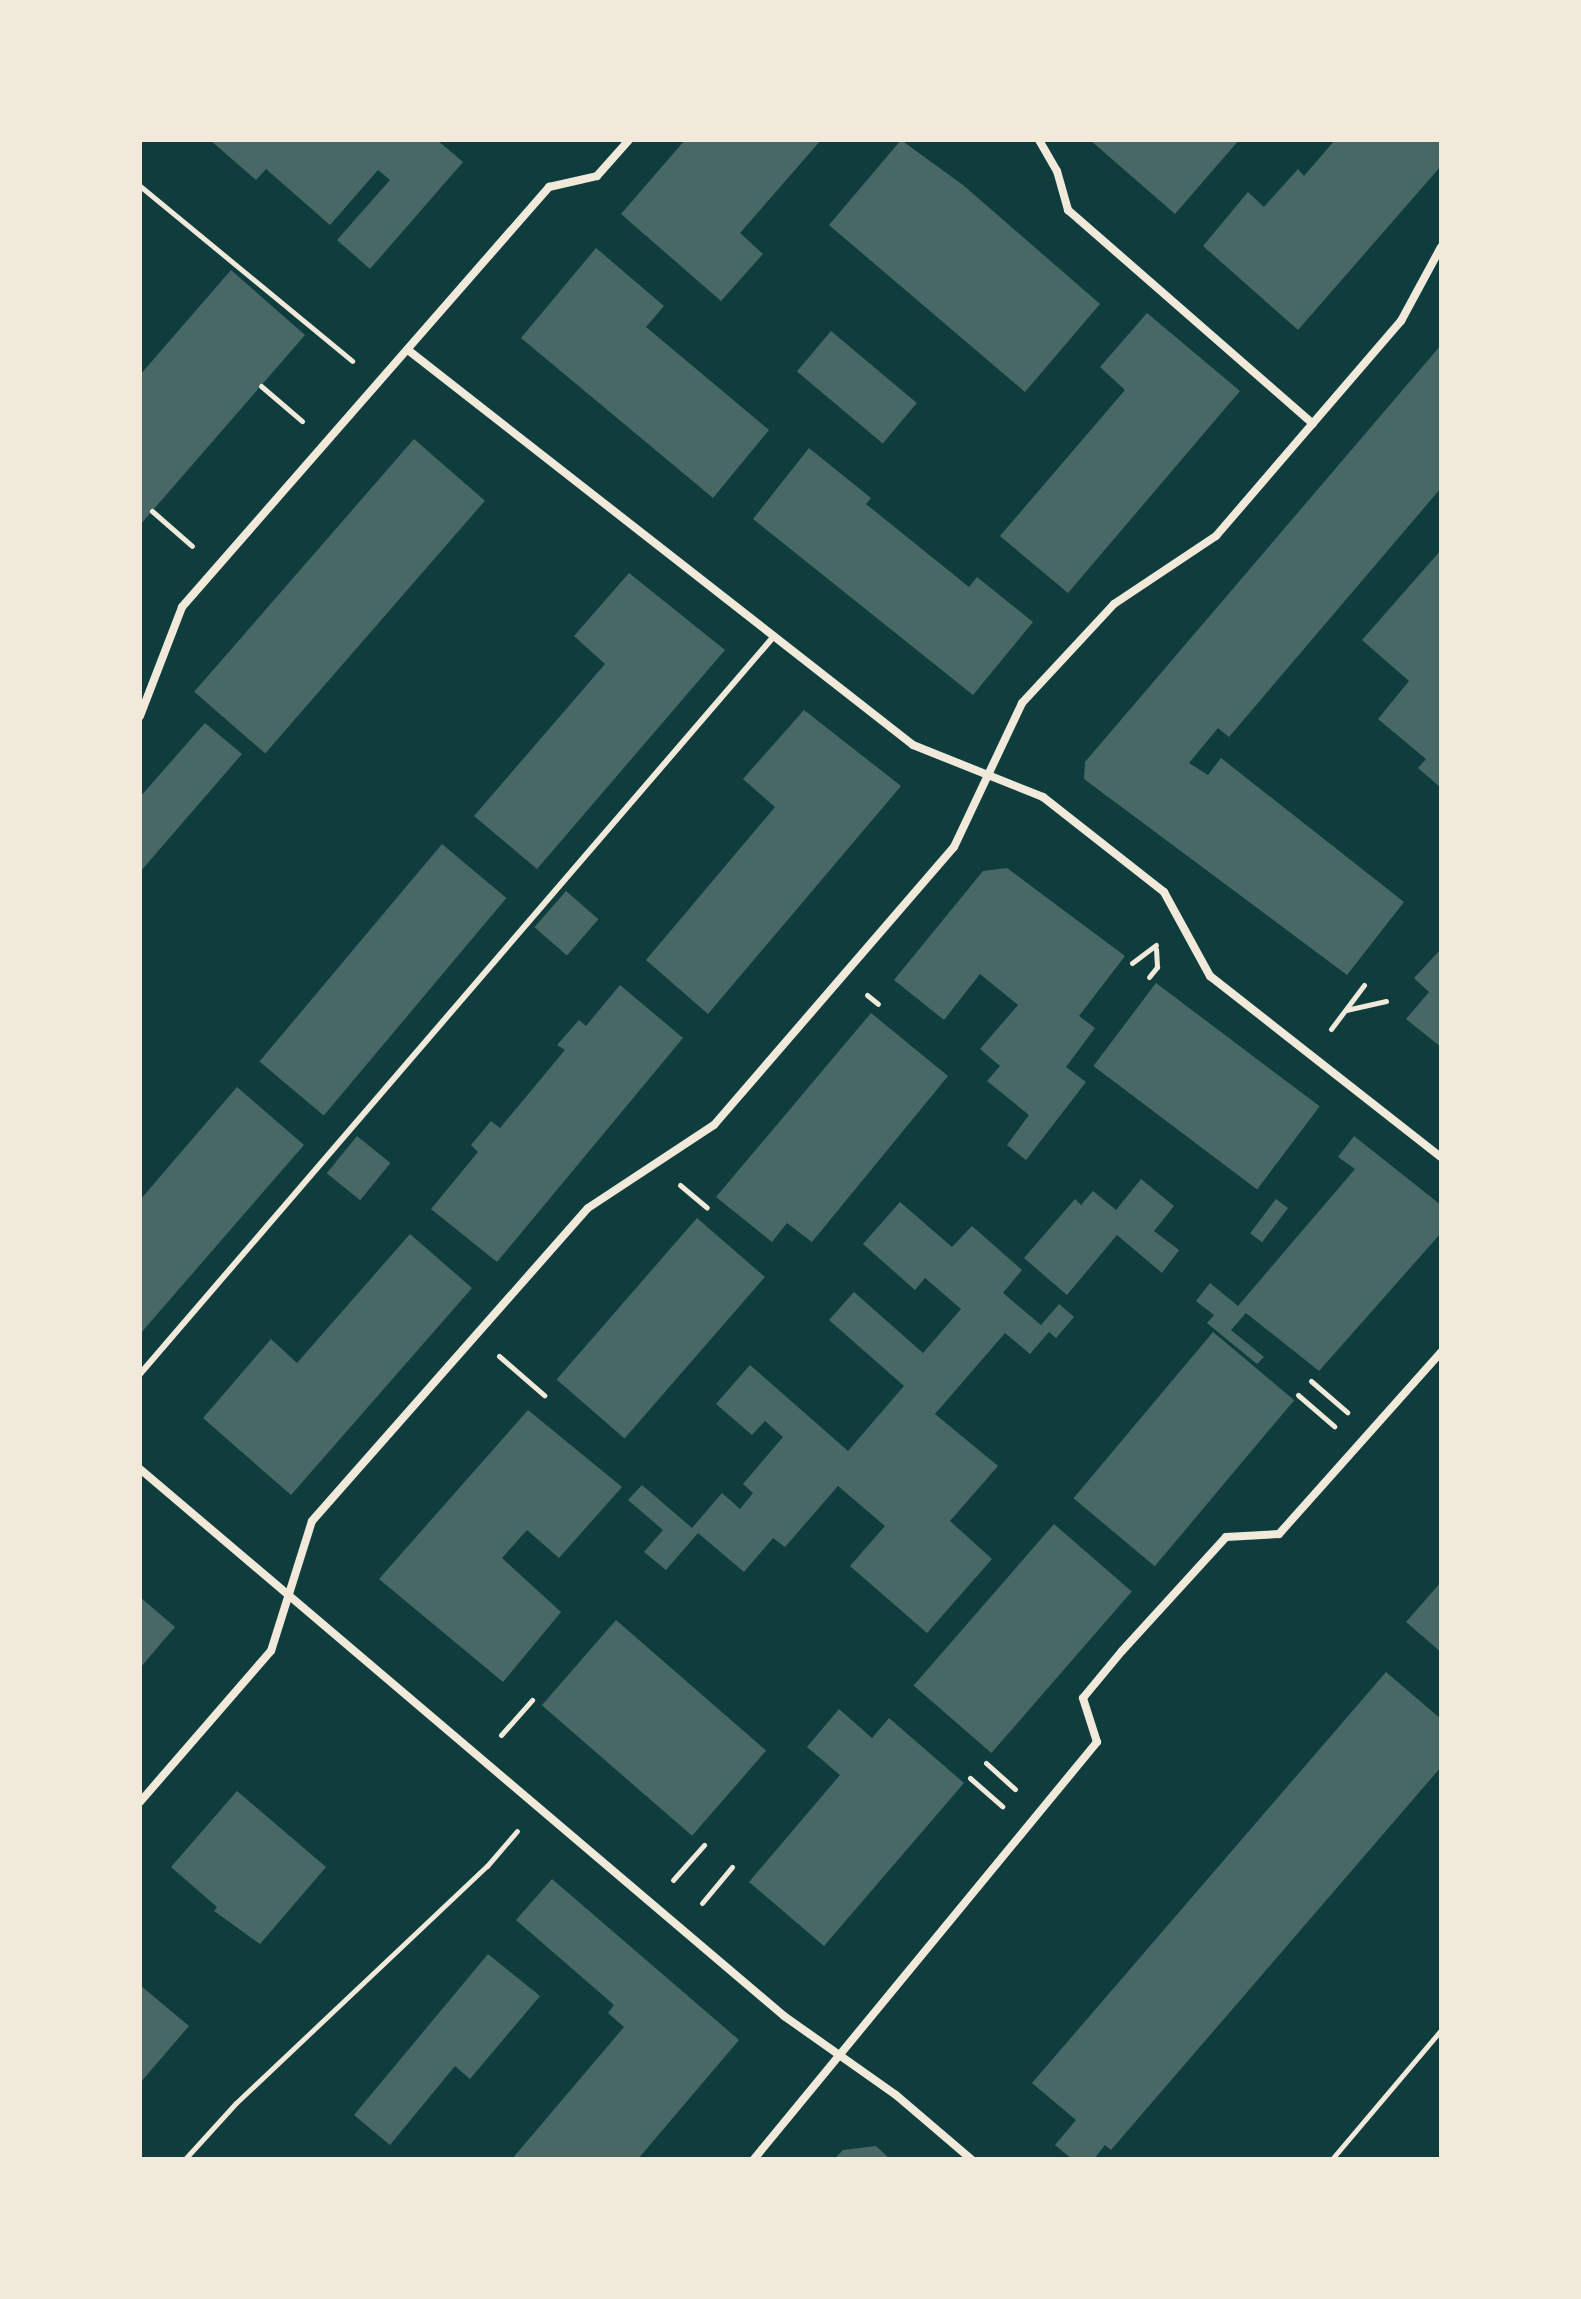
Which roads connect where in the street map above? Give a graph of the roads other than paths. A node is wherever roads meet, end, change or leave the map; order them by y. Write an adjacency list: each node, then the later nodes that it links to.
1 (629, 140): 4 (street)
2 (1039, 140): 5 (street)
3 (1441, 247): 5 (street)
4 (408, 350): 6 (street); 7 (street)
5 (1313, 424): 8 (street)
6 (774, 636): 8 (street); 11 (lane)
7 (140, 716)
8 (990, 775): 9 (street); 13 (street)
9 (1441, 1157)
10 (1441, 1352): 15 (street)
11 (140, 1374)
12 (140, 1469): 13 (street)
13 (288, 1596): 14 (street); 15 (street)
14 (140, 1802)
15 (839, 2059): 16 (street); 17 (street)
16 (754, 2159)
17 (971, 2159)

